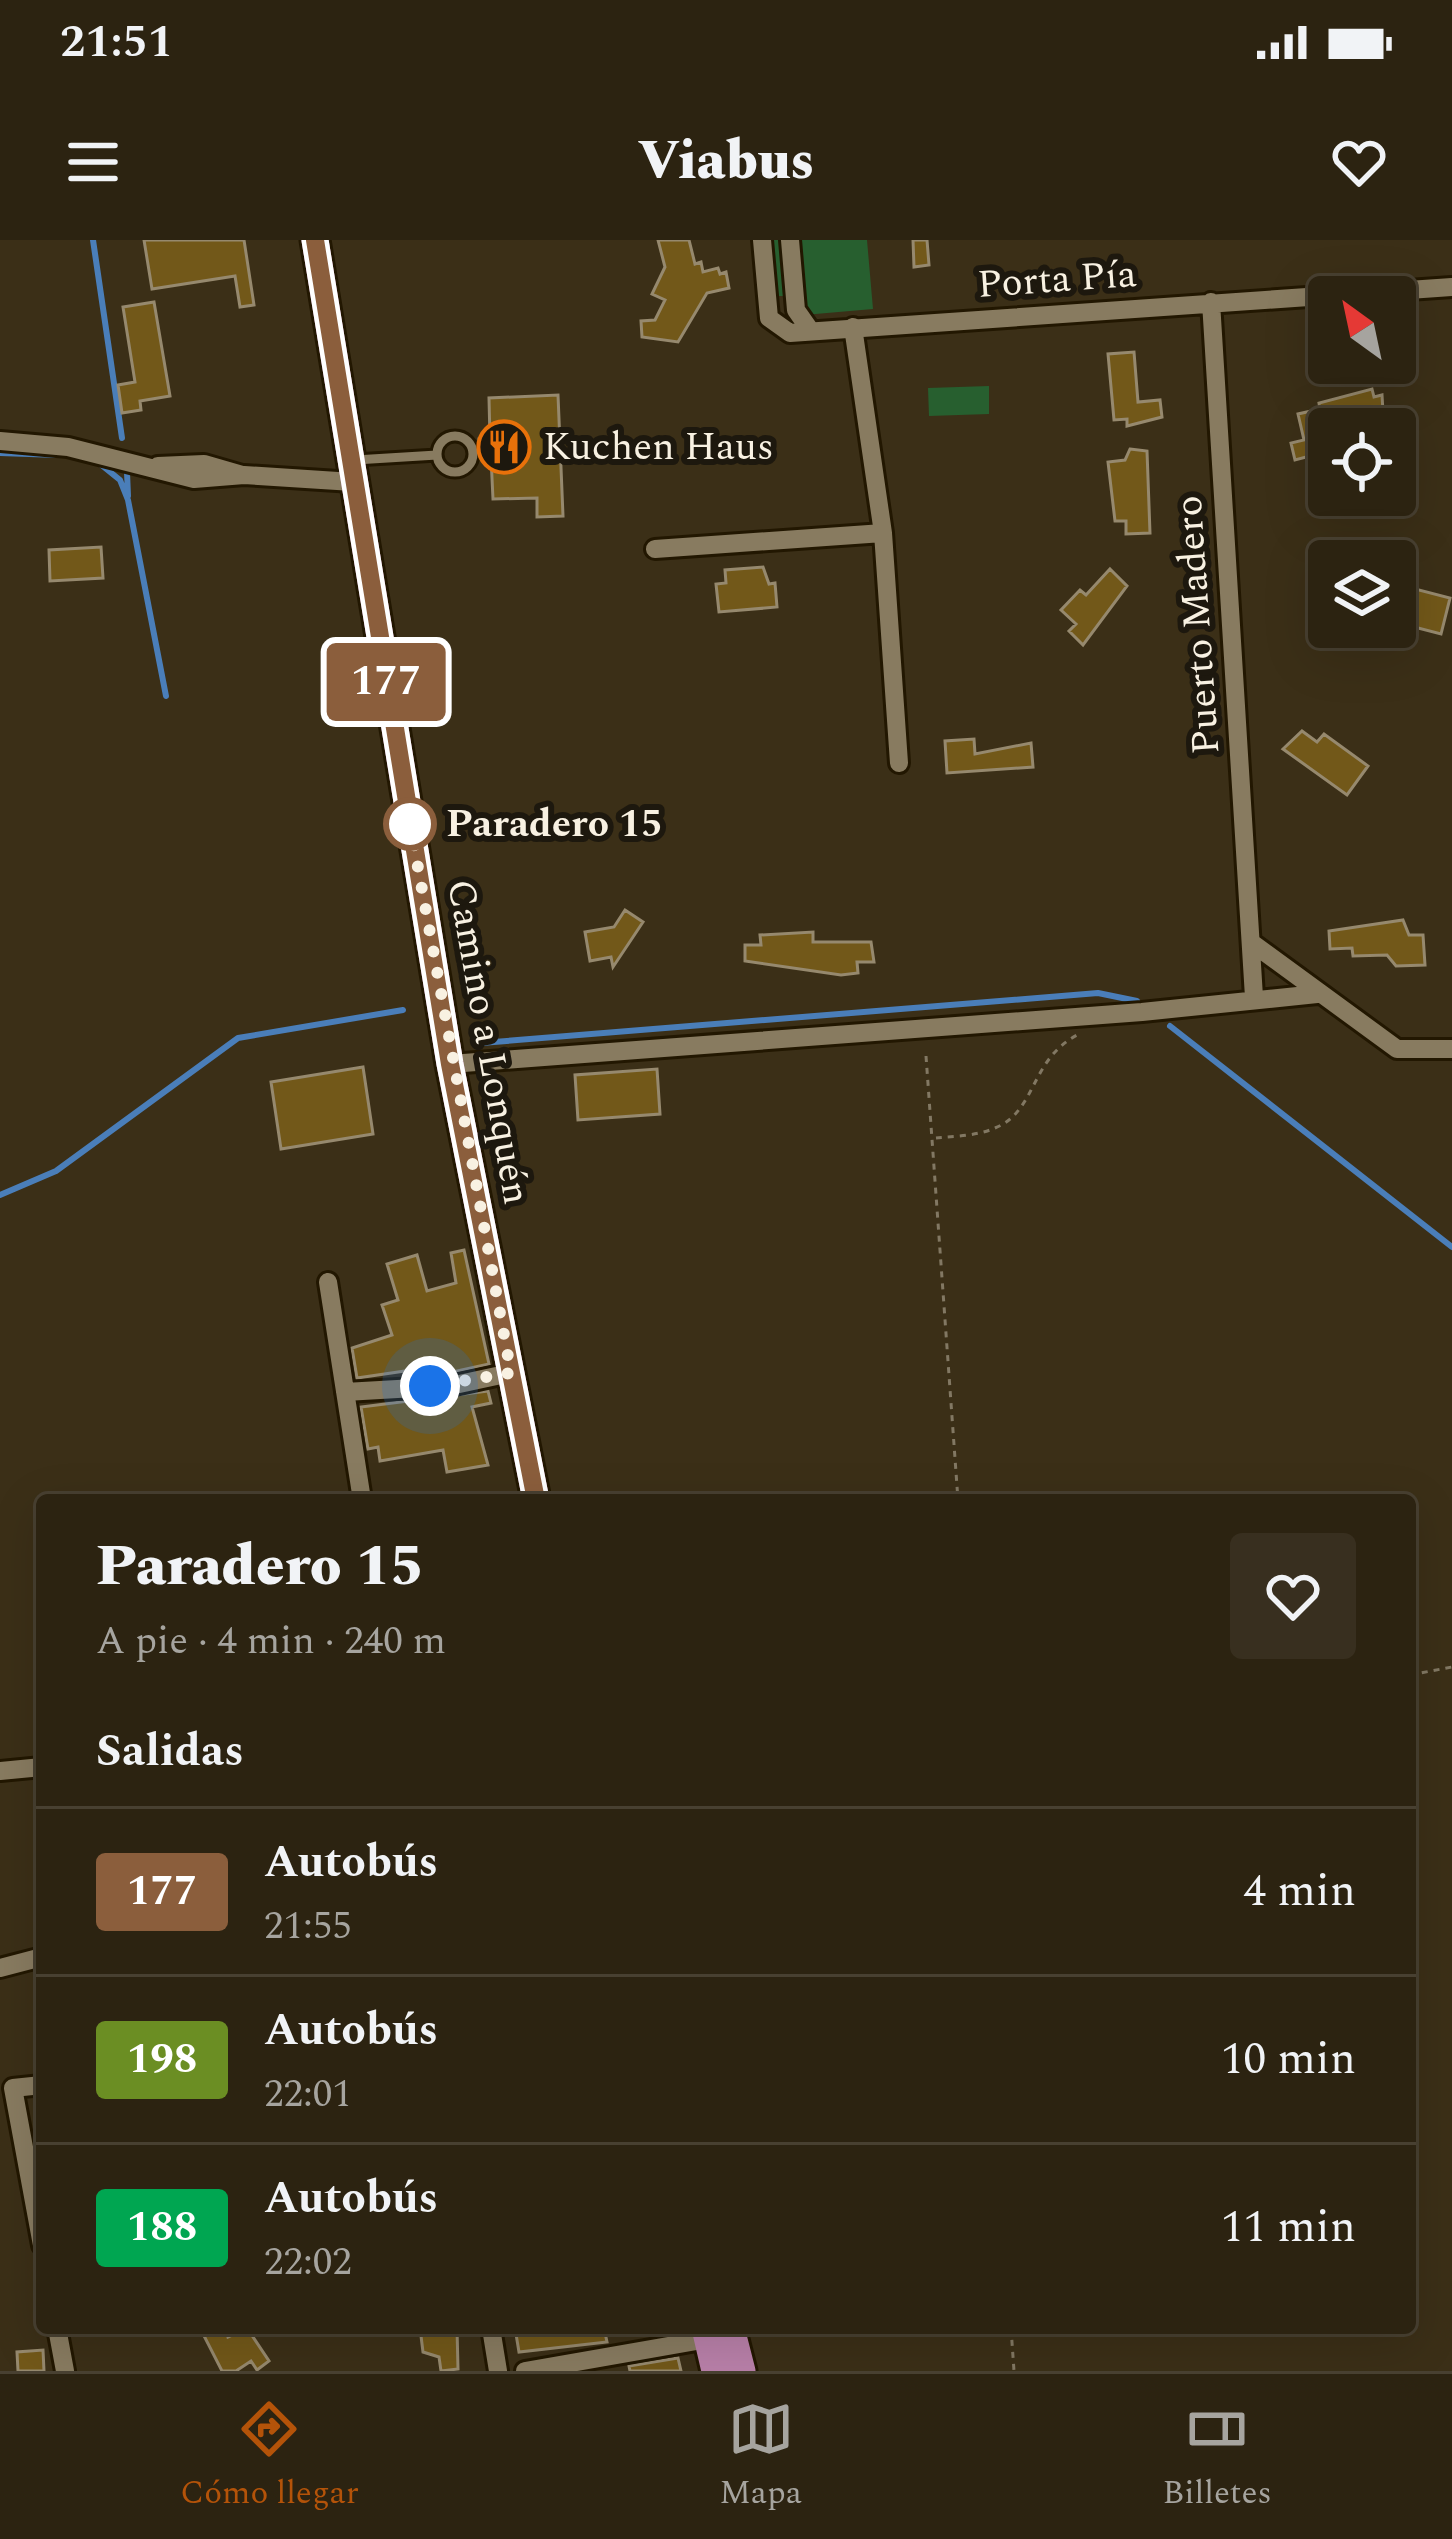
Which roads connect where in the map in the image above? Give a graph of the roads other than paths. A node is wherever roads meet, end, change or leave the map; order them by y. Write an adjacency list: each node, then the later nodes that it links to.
1 (315, 240): 10 (main road, Camino a Lonquén)
2 (762, 240): 7 (street)
3 (790, 240): 7 (street)
4 (1452, 287): 5 (street, Porta Pía)
5 (1211, 302): 6 (street, Porta Pía); 14 (street, Puerto Madero)
6 (853, 327): 7 (street, Porta Pía); 11 (street)
7 (810, 330)
8 (0, 441): 10 (street)
9 (437, 454): 9 (lane); 10 (lane)
10 (351, 471): 18 (main road, Camino a Lonquén)
11 (883, 533): 12 (street); 13 (street)
12 (655, 549)
13 (899, 763)
14 (1252, 943): 15 (street); 16 (street, Puerto Madero)
15 (1317, 994): 16 (street); 17 (street)
16 (1254, 997): 18 (street)
17 (1452, 1049)
18 (450, 1064): 20 (main road, Camino a Lonquén)
19 (328, 1282): 21 (street)
20 (511, 1373): 21 (street); 23 (main road, Camino a Lonquén)
21 (345, 1392): 22 (street)
22 (361, 1494)
23 (535, 1494)
24 (36, 1768): 25 (street)
25 (0, 1771)
26 (36, 1959): 27 (street)
27 (0, 1968)
28 (36, 2086): 29 (street)
29 (36, 2213)
30 (58, 2334): 35 (street)
31 (492, 2334): 36 (street)
32 (705, 2334): 37 (street)
33 (715, 2334): 38 (main road)
34 (716, 2334): 39 (main road)
35 (65, 2371)
36 (498, 2371)
37 (525, 2371)
38 (715, 2371)
39 (742, 2371)

